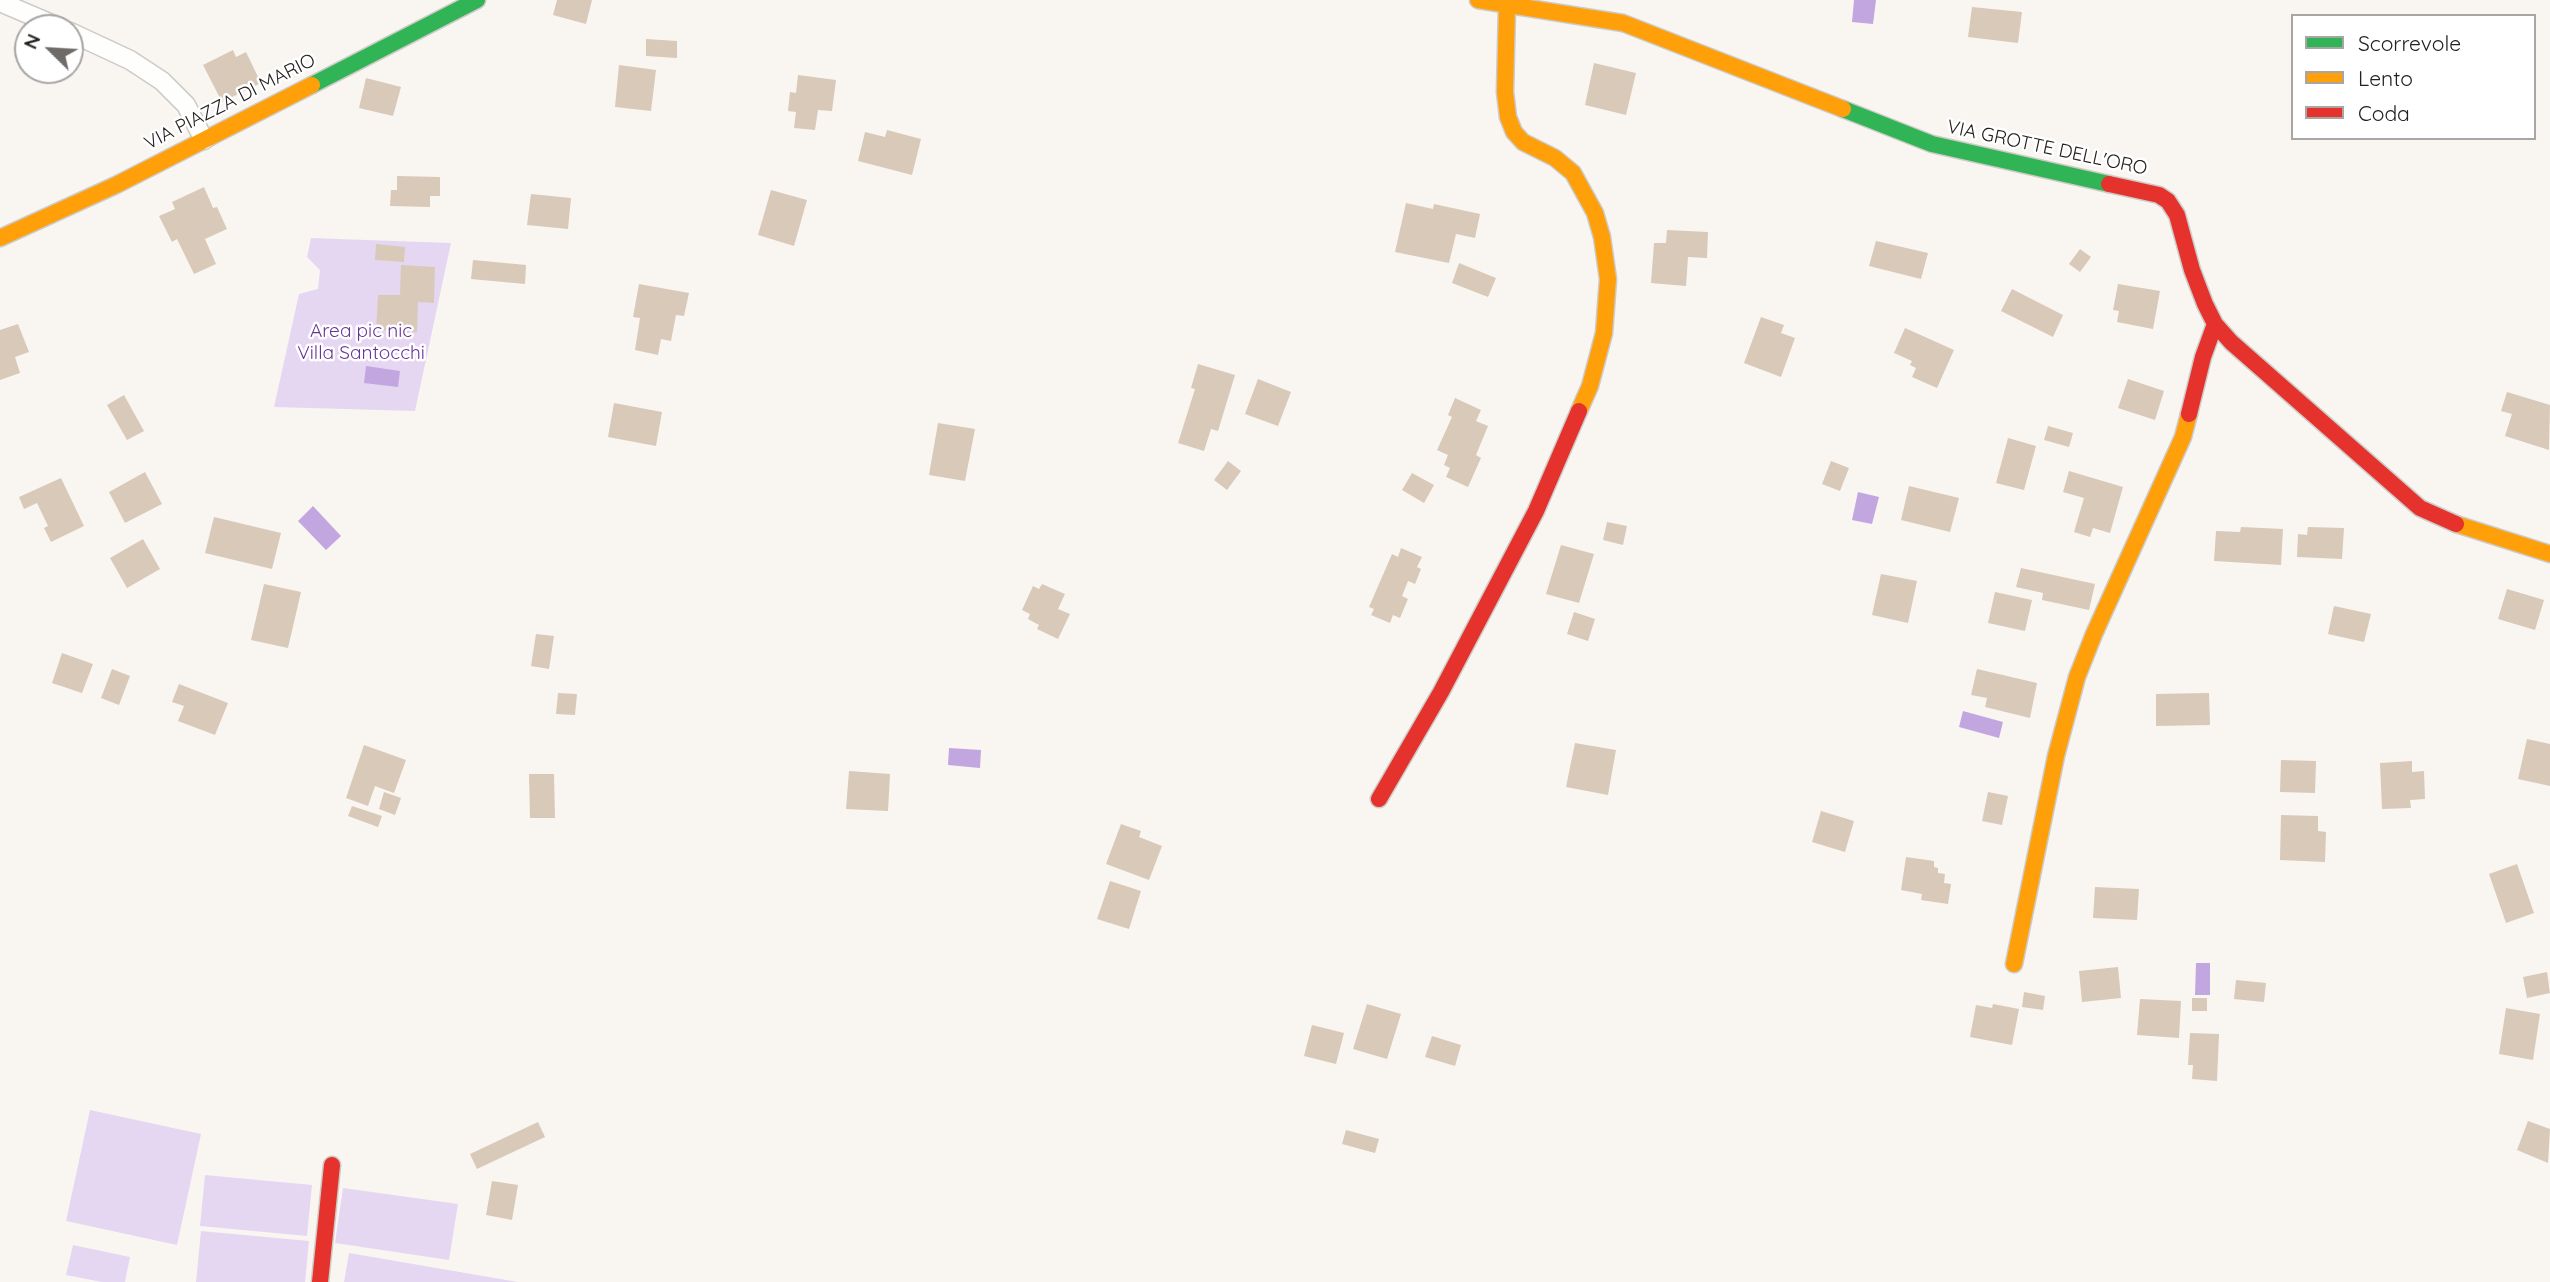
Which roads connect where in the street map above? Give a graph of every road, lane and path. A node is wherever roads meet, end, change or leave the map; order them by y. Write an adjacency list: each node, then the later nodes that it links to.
1 (477, 0): 7 (street, VIA PIAZZA DI MARIO)
2 (1478, 0): 4 (street, VIA GROTTE DELL'ORO)
3 (0, 2): 5 (street)
4 (1507, 6): 9 (street, VIA GROTTE DELL'ORO); 11 (street)
5 (28, 14)
6 (84, 39): 7 (street)
7 (204, 139): 8 (street, VIA PIAZZA DI MARIO)
8 (0, 238)
9 (2215, 324): 10 (street, VIA GROTTE DELL'ORO); 12 (street)
10 (2550, 554)
11 (1379, 799)
12 (2014, 964)
13 (332, 1164): 14 (street)
14 (320, 1282)

